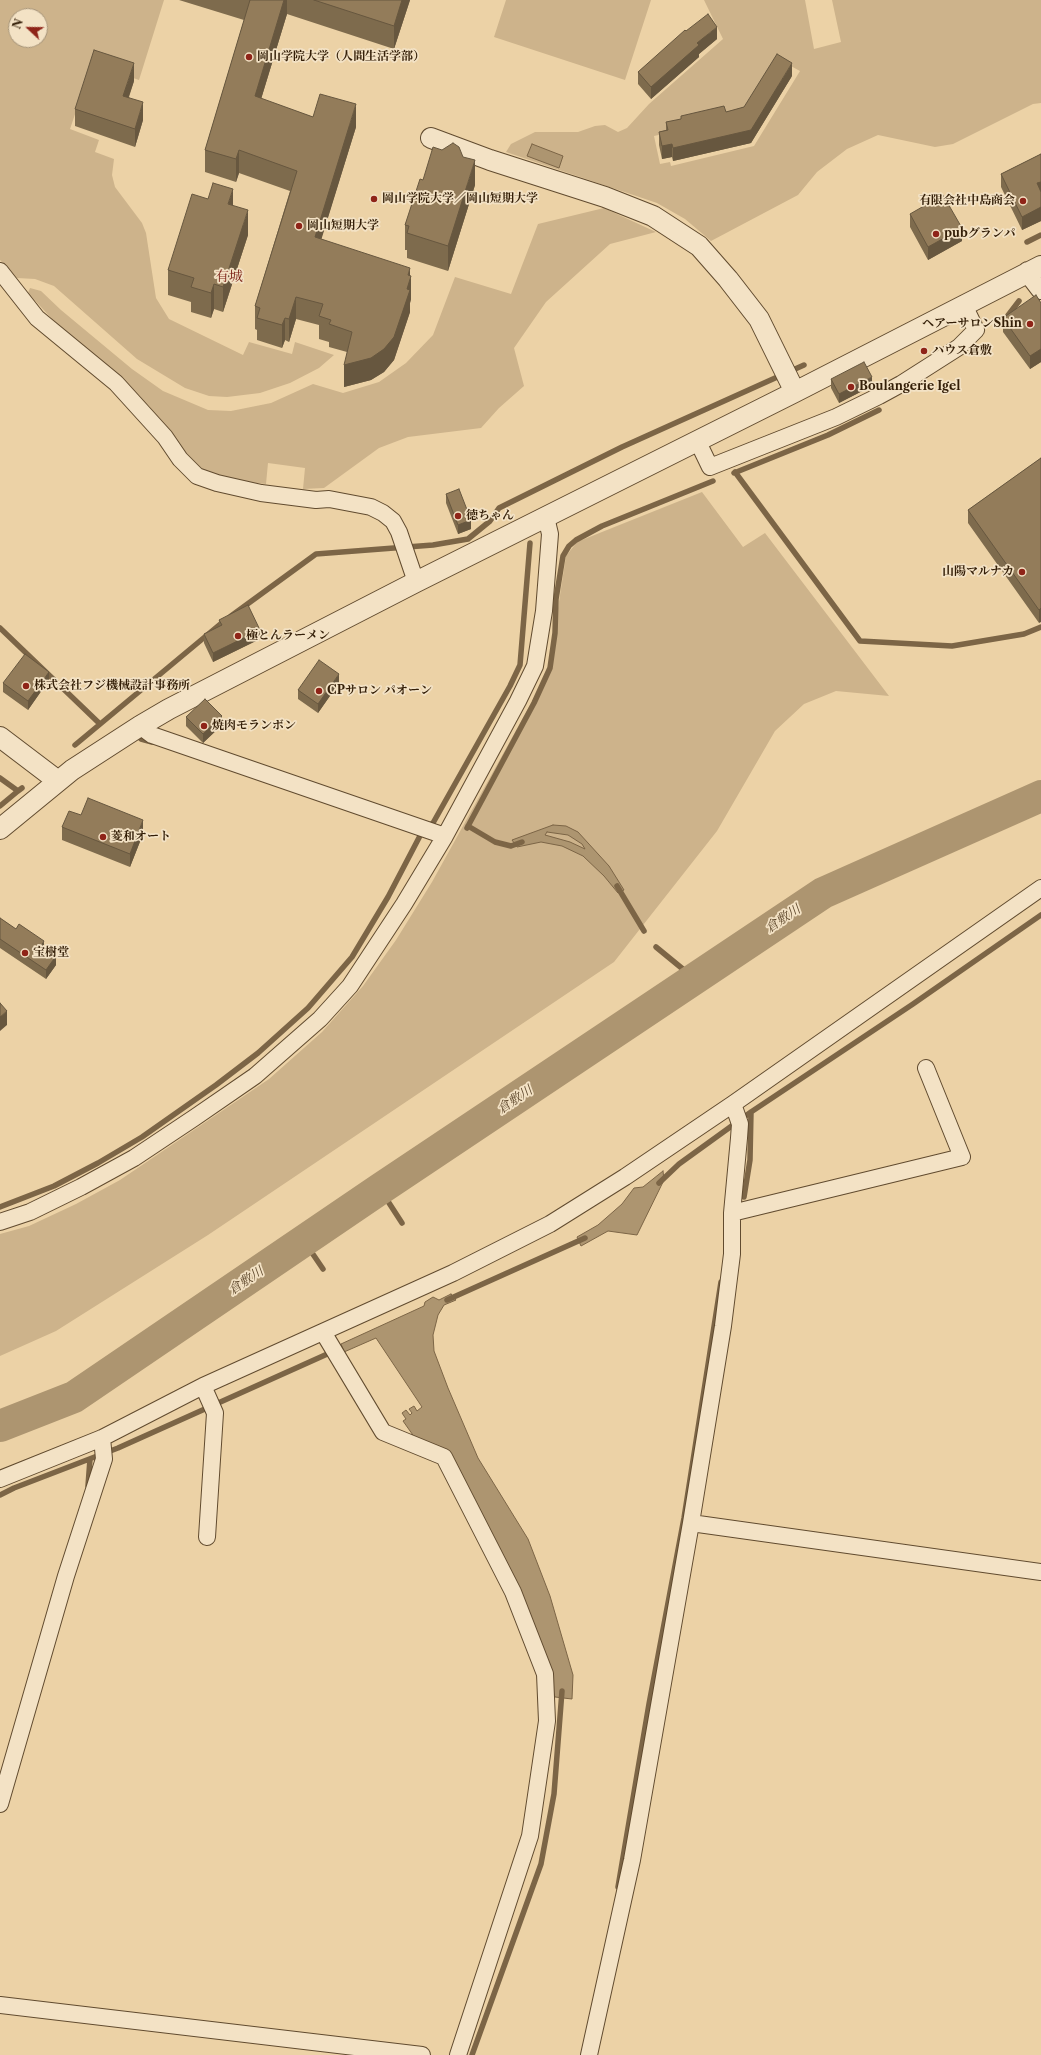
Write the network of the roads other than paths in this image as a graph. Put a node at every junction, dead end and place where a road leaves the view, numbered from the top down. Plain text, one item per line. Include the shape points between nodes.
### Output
1 (431, 138) dead end
2 (1034, 269) edge
3 (0, 272) edge
4 (1041, 289) edge
5 (964, 305) junction
6 (788, 379) junction
7 (697, 440) junction
8 (546, 517) junction
9 (416, 582) junction
10 (140, 726) junction
11 (0, 737) edge
12 (58, 781) junction
13 (0, 829) edge
14 (441, 834) junction
15 (1041, 888) edge
16 (926, 1068) dead end
17 (736, 1114) junction
18 (732, 1213) junction
19 (0, 1222) edge
20 (324, 1332) junction
21 (203, 1386) junction
22 (103, 1449) junction
23 (0, 1479) edge
24 (691, 1523) junction
25 (207, 1537) dead end
26 (1041, 1572) edge
27 (0, 1804) edge
28 (0, 2005) edge
29 (422, 2055) edge
30 (458, 2055) edge
31 (589, 2055) edge

1 - 6 street via 653,216 693,241 728,278 759,319
2 - 4 street
2 - 5 street
3 - 9 street via 37,318 116,383 197,476 217,484 261,493 316,500 329,499 371,507 393,521
5 - 6 street
5 - 7 street via 976,330 960,347 879,396 836,417 710,467
6 - 7 street
7 - 8 street
8 - 9 street
8 - 14 street via 550,534 544,611 535,666
9 - 10 street
10 - 12 street
10 - 14 street via 152,734
11 - 12 street
12 - 13 street
14 - 19 street via 368,962 350,986 311,1027 255,1076 134,1158 30,1212
15 - 17 street
16 - 18 street via 962,1157
17 - 18 street
17 - 20 street via 625,1177 550,1224 454,1273
18 - 24 street via 732,1254
20 - 21 street
20 - 30 street via 383,1432 444,1457 513,1592 545,1674 547,1722 530,1836
21 - 22 street
21 - 25 street via 212,1407
22 - 23 street
22 - 27 street
24 - 26 street
24 - 31 street via 632,1860
28 - 29 street

